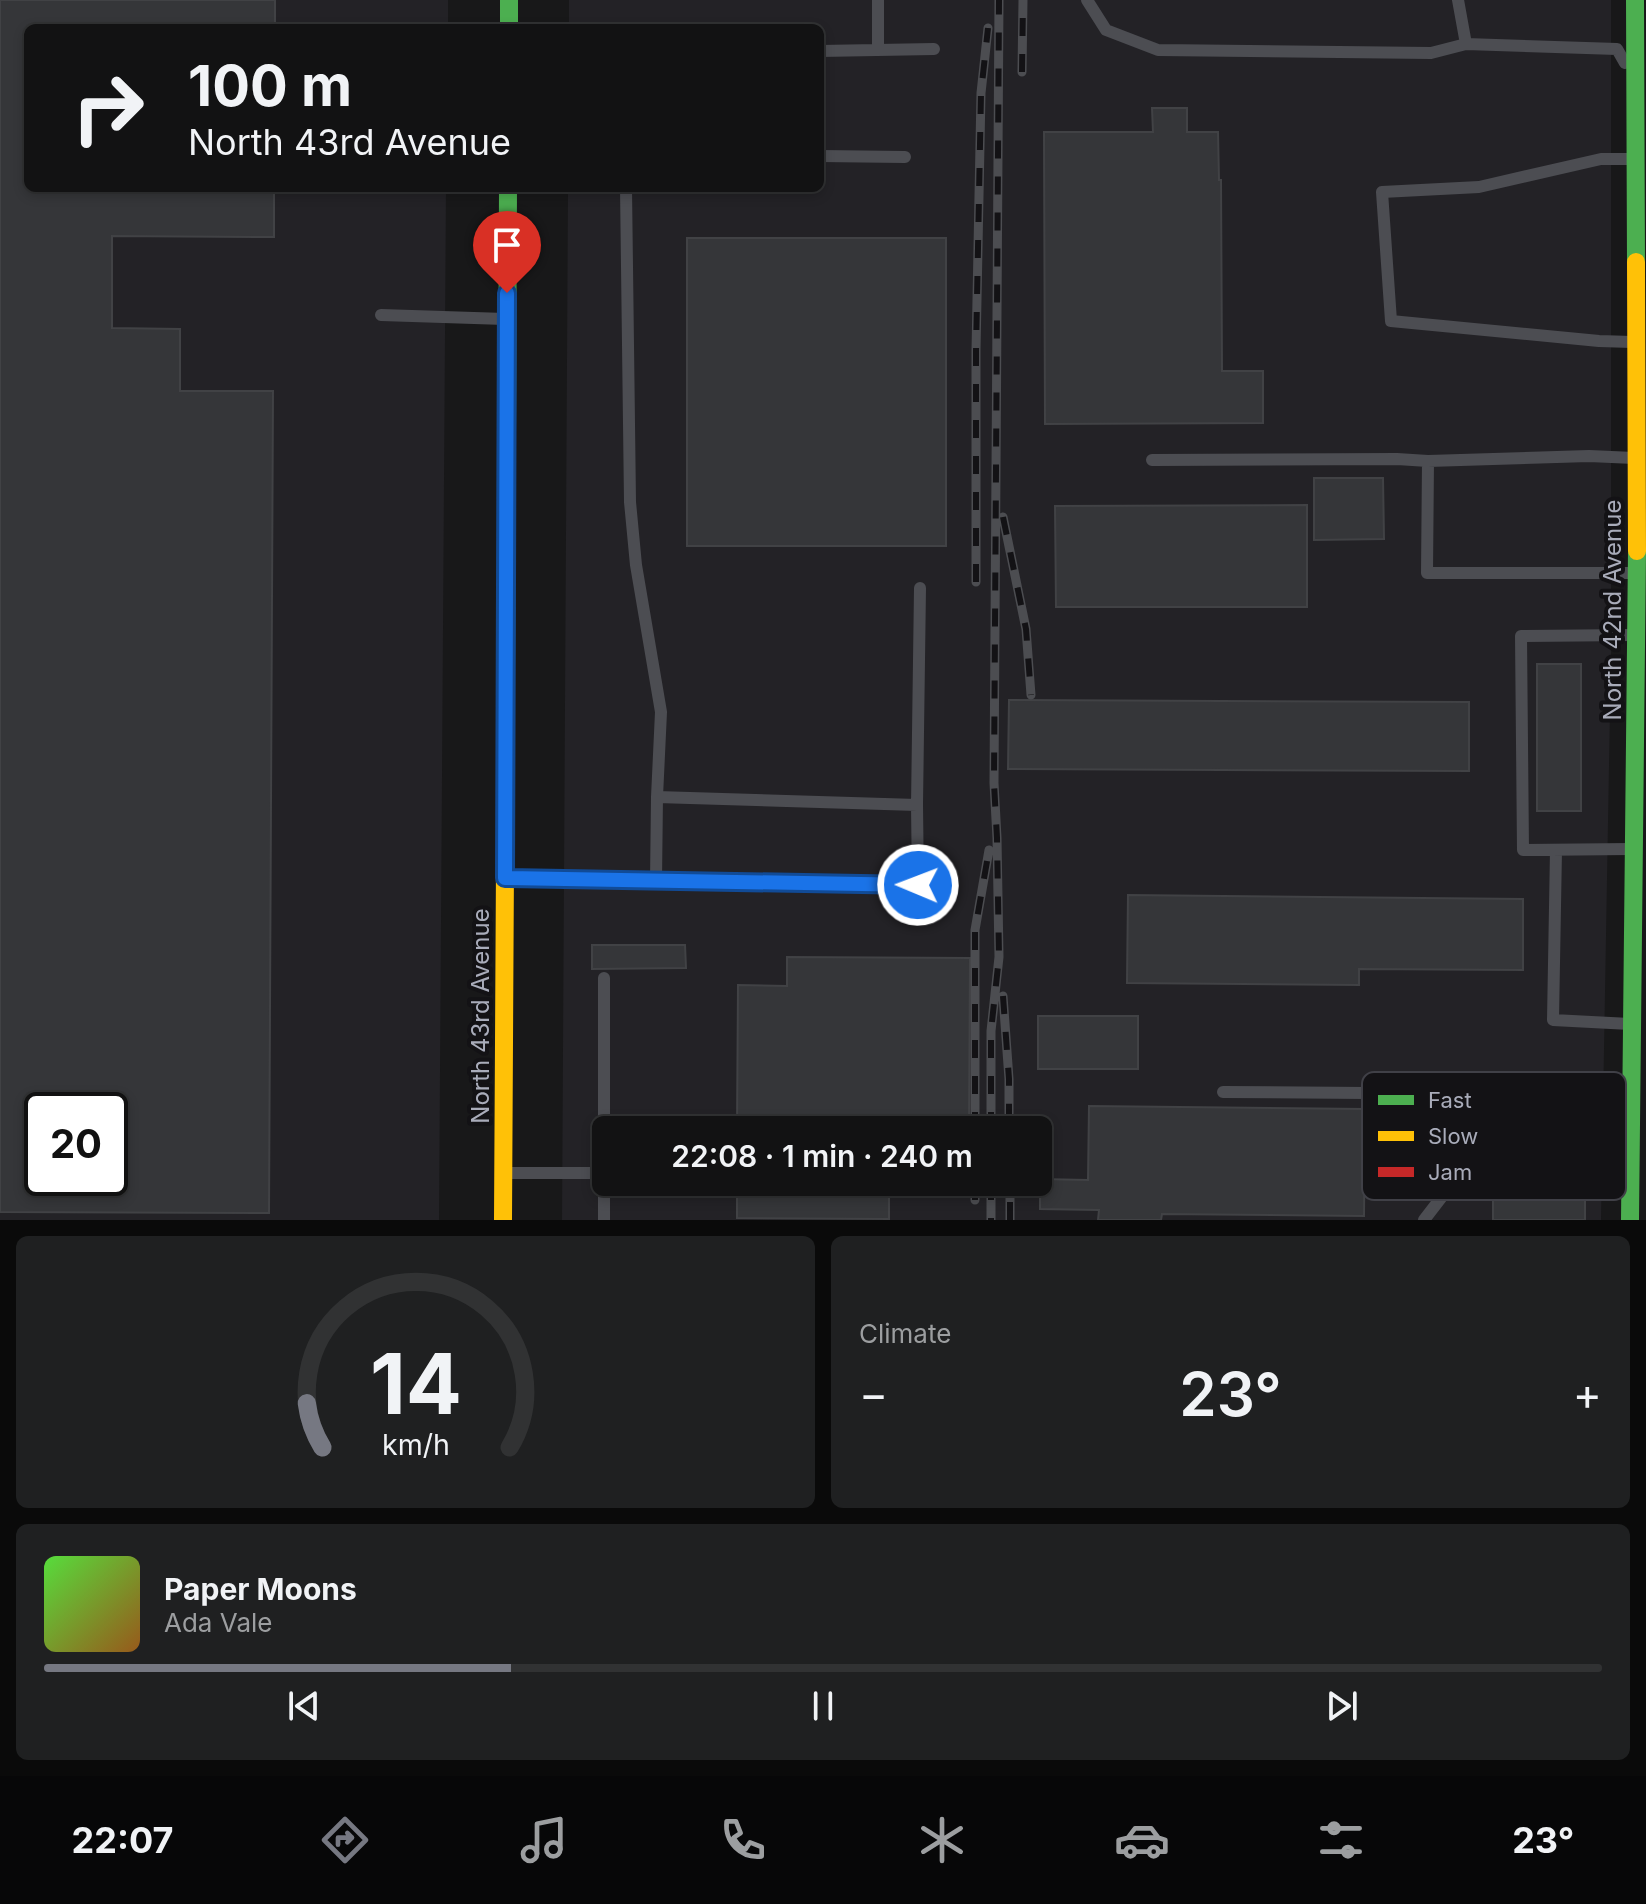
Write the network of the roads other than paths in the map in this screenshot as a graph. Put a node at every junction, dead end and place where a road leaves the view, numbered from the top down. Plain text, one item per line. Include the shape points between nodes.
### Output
1 (509, 0) edge
2 (878, 0) edge
3 (1087, 0) edge
4 (1458, 0) edge
5 (1635, 0) edge
6 (509, 24) edge
7 (1466, 44) junction
8 (934, 49) dead end
9 (878, 50) junction
10 (824, 51) edge
11 (1641, 82) edge
12 (824, 156) edge
13 (905, 157) dead end
14 (1636, 158) junction
15 (508, 192) edge
16 (626, 192) edge
17 (381, 315) dead end
18 (507, 319) junction
19 (1636, 342) junction
20 (1637, 458) junction
21 (1152, 460) dead end
22 (1428, 461) junction
23 (1637, 573) junction
24 (920, 588) dead end
25 (1636, 635) junction
26 (657, 797) junction
27 (917, 805) junction
28 (1634, 849) junction
29 (1556, 850) junction
30 (505, 878) junction
31 (656, 881) junction
32 (604, 978) dead end
33 (1633, 1024) junction
34 (1223, 1092) dead end
35 (1362, 1093) edge
36 (1626, 1108) edge
37 (1631, 1109) junction
38 (604, 1116) edge
39 (504, 1173) junction
40 (592, 1173) edge
41 (604, 1196) edge
42 (1439, 1200) edge
43 (503, 1220) edge
44 (604, 1220) edge
45 (1424, 1220) edge
46 (1630, 1220) edge

1 - 6 street
2 - 9 lane
3 - 7 lane via 1106,30 1158,50 1431,53
4 - 7 lane
5 - 11 street, North 42nd Avenue
7 - 11 lane via 1617,49
8 - 9 lane
9 - 10 lane
11 - 14 street, North 42nd Avenue
12 - 13 lane
14 - 19 street, North 42nd Avenue
14 - 19 lane via 1601,159 1479,187 1382,192 1391,321
15 - 18 street, North 43rd Avenue
16 - 26 lane via 630,502 661,712
17 - 18 lane
18 - 30 street, North 43rd Avenue
19 - 20 street, North 42nd Avenue
20 - 22 lane
20 - 23 street, North 42nd Avenue
21 - 22 lane
22 - 23 lane via 1427,573
23 - 25 street, North 42nd Avenue
24 - 27 lane
25 - 28 street, North 42nd Avenue
25 - 29 lane via 1521,636 1523,850
26 - 27 lane
26 - 31 lane
27 - 31 lane via 918,885
28 - 29 lane
28 - 33 street, North 42nd Avenue
29 - 33 lane via 1553,1020
30 - 31 lane
30 - 39 street, North 43rd Avenue
32 - 38 lane
33 - 37 street, North 42nd Avenue
34 - 35 lane
36 - 37 lane
37 - 46 street, North 42nd Avenue
39 - 40 lane
39 - 43 street, North 43rd Avenue
41 - 44 lane
42 - 45 lane

